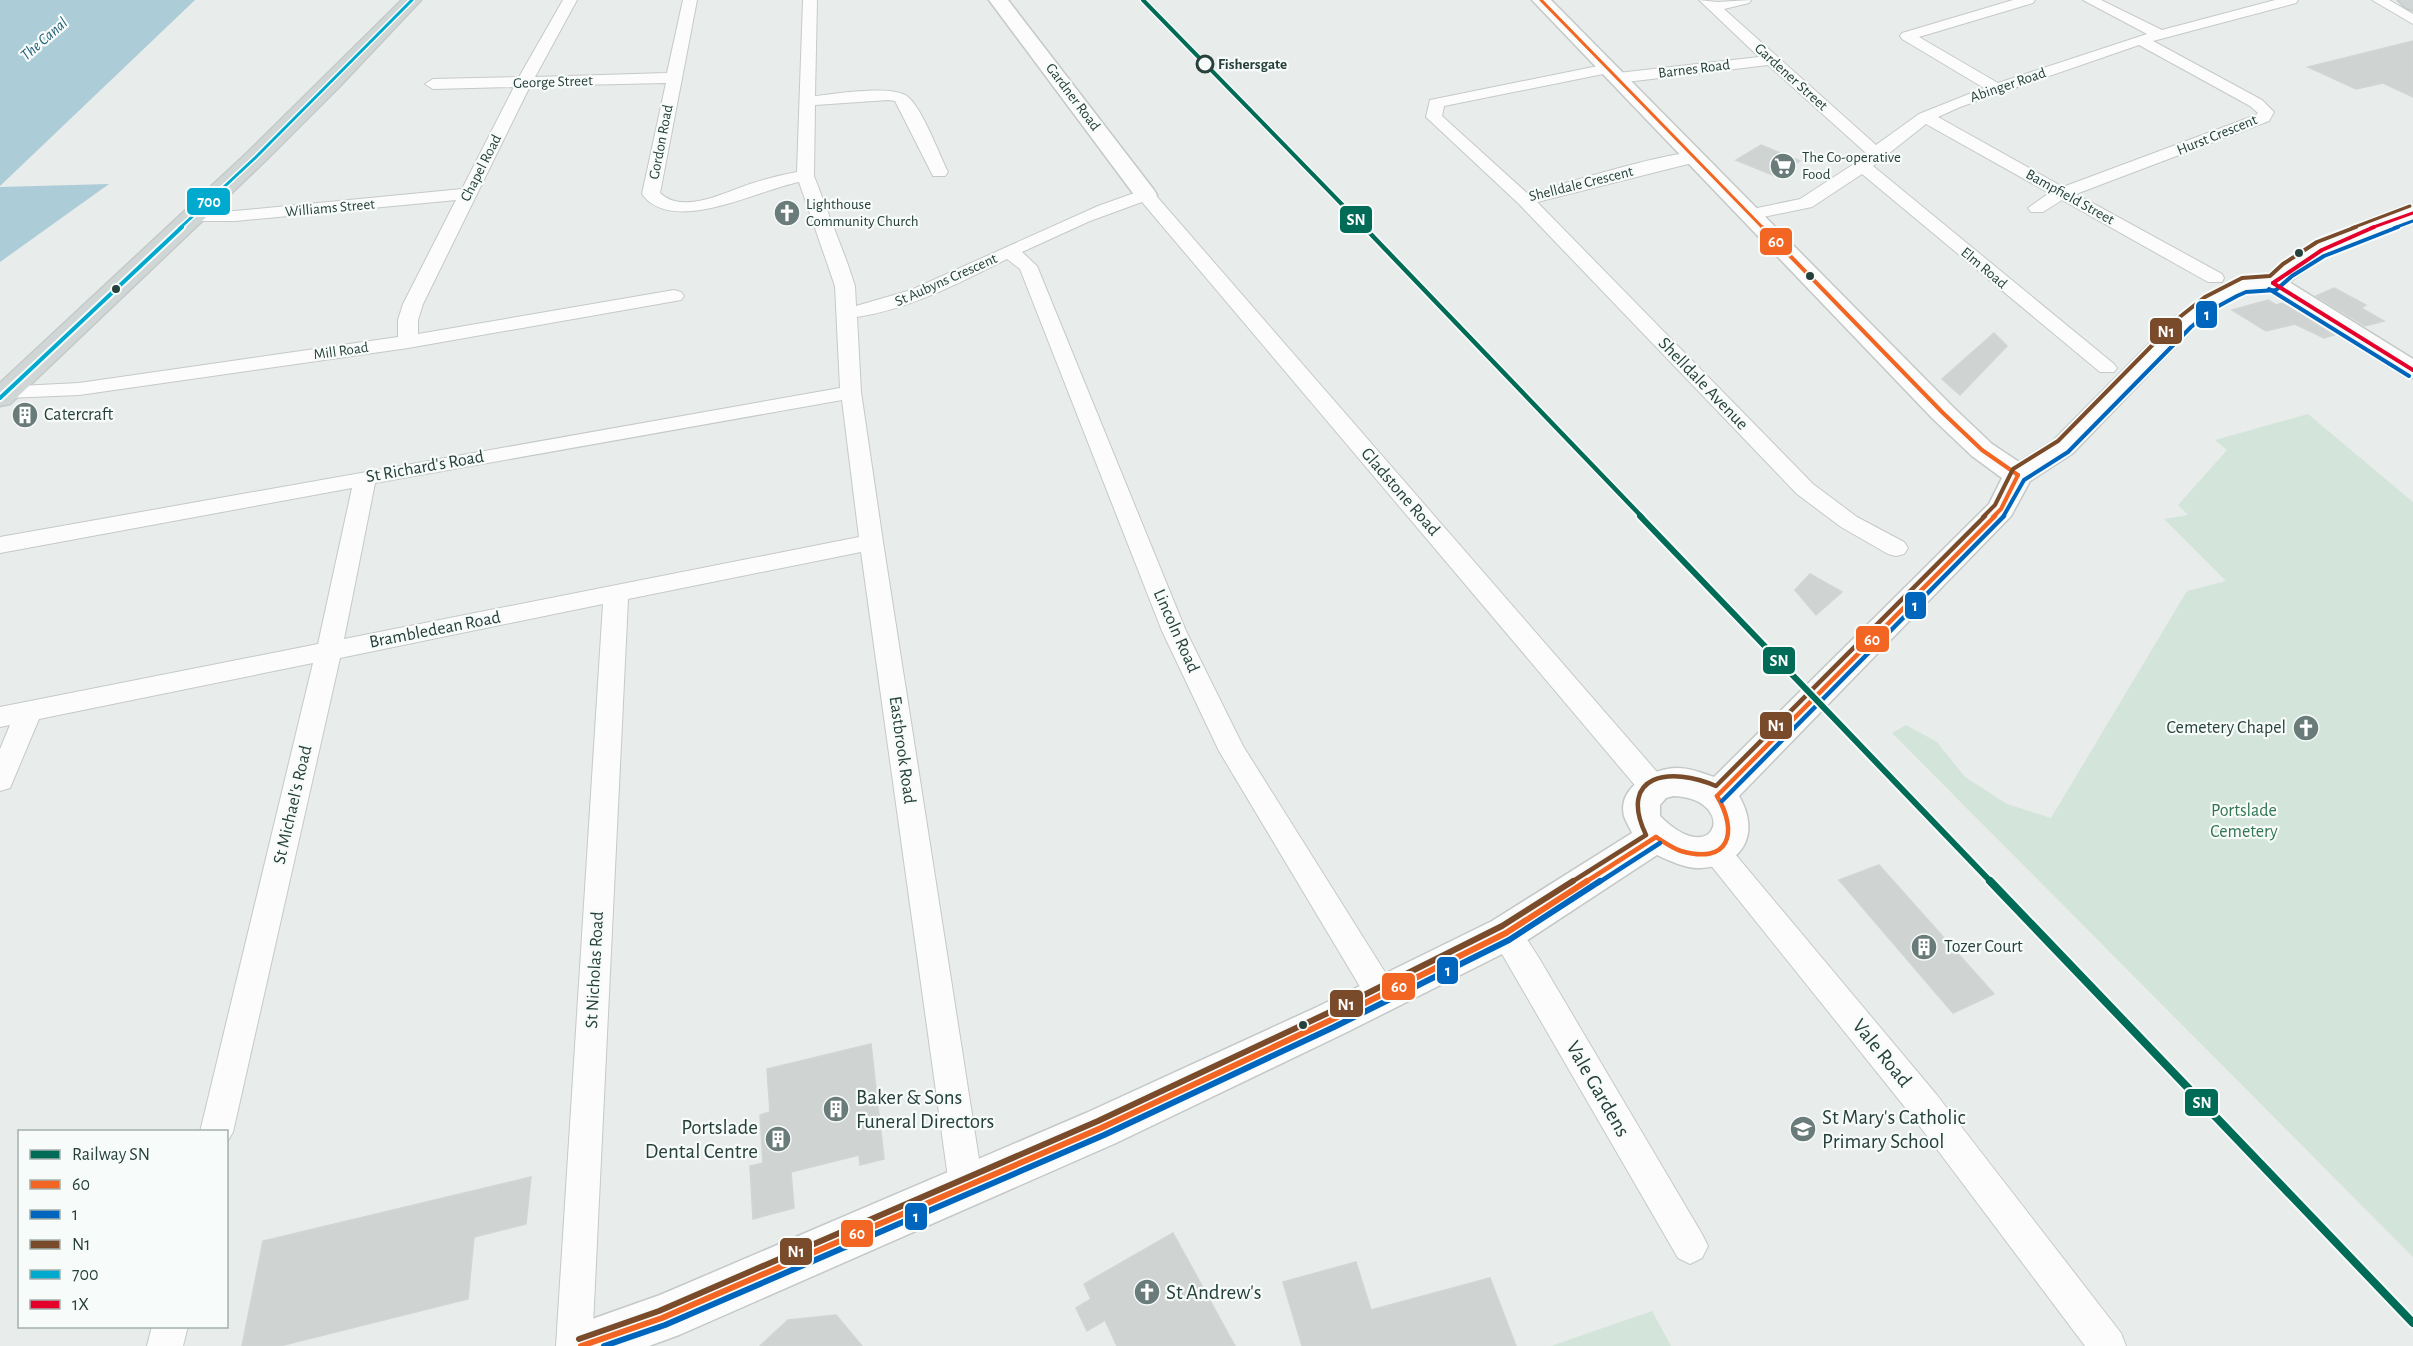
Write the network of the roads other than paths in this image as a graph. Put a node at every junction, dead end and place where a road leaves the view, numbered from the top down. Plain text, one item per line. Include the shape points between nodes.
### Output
1 (412, 0) edge
2 (570, 0) edge
3 (690, 0) edge
4 (810, 0) edge
5 (998, 0) edge
6 (1744, 0) edge
7 (2028, 0) edge
8 (2090, 0) edge
9 (2291, 0) edge
10 (2379, 0) edge
11 (2407, 0) edge
12 (1543, 2) edge
13 (1710, 4) edge
14 (2413, 4) edge
15 (2413, 20) edge
16 (2159, 34) junction
17 (2140, 40) junction
18 (1771, 60) junction
19 (1613, 73) junction
20 (673, 78) junction
21 (524, 83) junction
22 (434, 84) dead end
23 (1995, 88) junction
24 (808, 101) junction
25 (1925, 117) junction
26 (1877, 152) junction
27 (1694, 157) junction
28 (1863, 166) junction
29 (939, 172) dead end
30 (805, 176) junction
31 (2062, 193) junction
32 (469, 194) junction
33 (1146, 195) junction
34 (1525, 200) junction
35 (2037, 208) dead end
36 (2413, 213) edge
37 (1749, 215) junction
38 (190, 216) junction
39 (1981, 239) dead end
40 (1960, 247) junction
41 (1009, 252) junction
42 (2215, 278) dead end
43 (2273, 283) junction
44 (674, 297) dead end
45 (846, 313) junction
46 (408, 342) junction
47 (2107, 368) dead end
48 (2413, 370) edge
49 (851, 393) junction
50 (3, 394) edge
51 (2018, 475) junction
52 (365, 478) junction
53 (871, 542) junction
54 (0, 545) edge
55 (1896, 548) dead end
56 (616, 594) junction
57 (329, 650) junction
58 (29, 712) junction
59 (0, 717) edge
60 (0, 780) edge
61 (1654, 788) junction
62 (1718, 796) junction
63 (1656, 837) junction
64 (1715, 850) junction
65 (1506, 933) junction
66 (1382, 995) junction
67 (216, 1130) edge
68 (966, 1185) junction
69 (1690, 1246) dead end
70 (170, 1328) edge
71 (660, 1332) edge
72 (165, 1346) edge
73 (574, 1346) edge
74 (581, 1346) edge
75 (2108, 1346) edge

1 - 38 main road via 333,82
2 - 21 street, Chapel Road
3 - 20 street, Gordon Road
4 - 24 street
5 - 33 main road, Gardner Road
6 - 13 street
7 - 23 street via 1907,36
8 - 16 street
9 - 16 street, Abinger Road
10 - 15 street
11 - 14 main road
12 - 19 main road
13 - 18 street, Gardener Street
16 - 17 street, Abinger Road
17 - 23 street, Abinger Road
17 - 31 street, Hurst Crescent via 2266,112 2263,117
18 - 19 street, Barnes Road
18 - 26 street, Gardener Street
19 - 27 main road
19 - 34 street, Shelldale Crescent via 1577,73 1436,103 1434,117
20 - 21 street, George Street
20 - 30 street, Gordon Road via 651,194 654,199 674,207 694,206
21 - 22 street, George Street
21 - 32 street, Chapel Road
23 - 25 street, Abinger Road
24 - 29 street via 888,95 902,98
24 - 30 street
25 - 26 street, Abinger Road
25 - 31 street, Bampfield Street
26 - 28 street, Abinger Road
27 - 34 street, Shelldale Crescent
27 - 37 main road
28 - 37 street, Abinger Road via 1806,203
28 - 40 street, Elm Road
30 - 45 street via 838,262 845,286
31 - 35 street
31 - 42 street, Bampfield Street
32 - 38 street, Williams Street via 235,216
32 - 46 street, Chapel Road via 413,304
33 - 41 street, St Aubyns Crescent via 1073,222
33 - 61 street, Gladstone Road
34 - 55 street, Shelldale Avenue via 1805,489 1849,522
36 - 43 main road via 2322,247
37 - 51 main road via 1950,421
38 - 50 main road
39 - 40 street
40 - 47 street, Elm Road
41 - 45 street, St Aubyns Crescent via 920,295
41 - 66 street, Lincoln Road via 1028,266 1174,631 1232,751
43 - 48 main road
43 - 51 main road via 2244,285 2209,303 2178,329 2063,447
44 - 46 street, Mill Road
45 - 49 street, Eastbrook Road
46 - 50 street, Mill Road via 79,388
49 - 52 street, St Richard's Road
49 - 53 street, Eastbrook Road
51 - 62 main road via 2001,509
52 - 54 street, St Richard's Road
52 - 57 street, St Michael's Road
53 - 56 street, Brambledean Road
53 - 68 street, Eastbrook Road
56 - 57 street, Brambledean Road
56 - 73 street, St Nicholas Road
57 - 58 street, Brambledean Road
57 - 67 street, St Michael's Road
58 - 59 street, Brambledean Road
58 - 60 street
61 - 62 main road via 1688,782
61 - 63 main road via 1644,801 1642,813
62 - 64 main road via 1732,818 1733,830 1726,843
63 - 64 main road via 1684,852
63 - 65 main road
64 - 75 street, Vale Road via 1924,1105
65 - 66 main road
65 - 69 street, Vale Gardens
66 - 68 main road via 1101,1128
68 - 71 main road
70 - 72 street
71 - 74 main road

